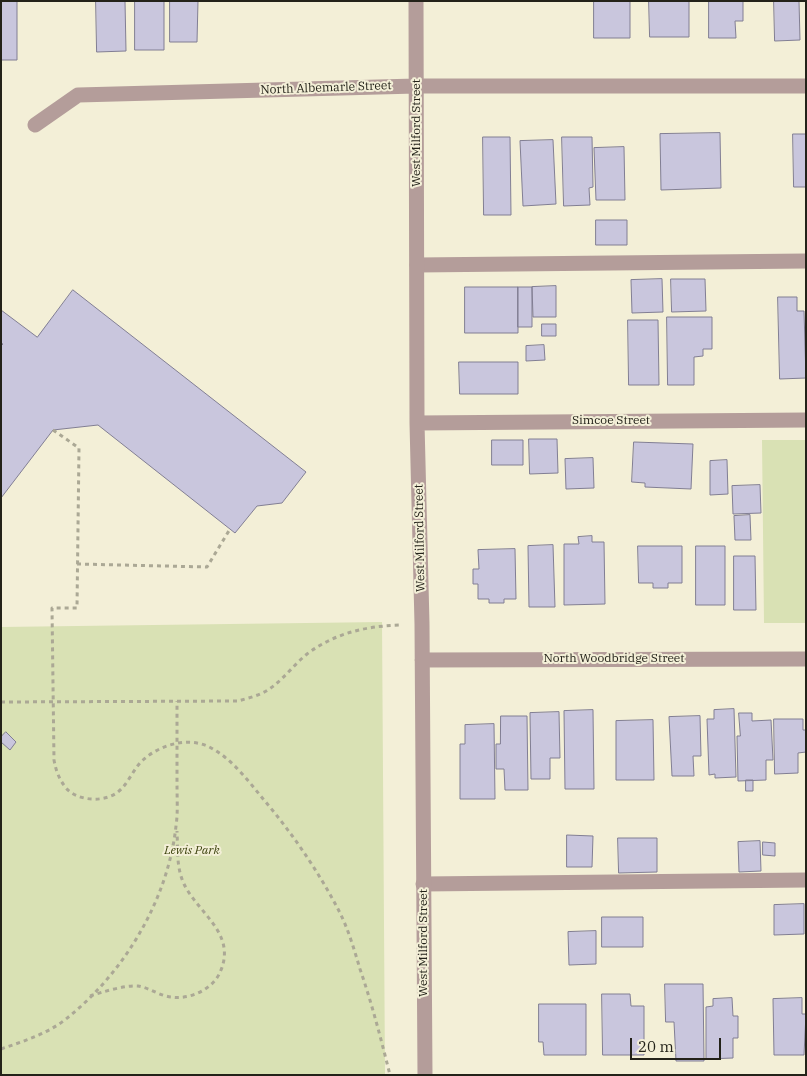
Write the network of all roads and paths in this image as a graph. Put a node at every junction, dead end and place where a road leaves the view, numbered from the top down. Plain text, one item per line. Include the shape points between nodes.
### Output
1 (416, 1) edge
2 (416, 86) junction
3 (806, 86) edge
4 (35, 125) dead end
5 (806, 261) edge
6 (417, 265) junction
7 (806, 420) edge
8 (417, 422) junction
9 (53, 430) dead end
10 (230, 529) dead end
11 (78, 564) junction
12 (422, 624) junction
13 (806, 659) edge
14 (422, 660) junction
15 (177, 701) junction
16 (1, 702) edge
17 (52, 702) junction
18 (177, 743) junction
19 (177, 825) junction
20 (806, 880) edge
21 (423, 884) junction
22 (89, 997) junction
23 (1, 1049) edge
24 (390, 1075) edge
25 (425, 1075) edge

1 - 2 street, West Milford Street
2 - 3 street, North Albemarle Street
2 - 4 street, North Albemarle Street via 78,95
2 - 6 street, West Milford Street
5 - 6 street
6 - 8 street, West Milford Street
7 - 8 street, Simcoe Street
8 - 12 street, West Milford Street
9 - 11 path via 78,448
10 - 11 path via 207,567
11 - 17 path via 78,608 52,608
12 - 14 street, West Milford Street
12 - 15 path via 370,627 344,633 306,655 261,694 238,701
13 - 14 street, North Woodbridge Street
14 - 21 street, West Milford Street
15 - 17 path
15 - 18 path
16 - 17 path
17 - 18 path via 57,775 67,790 82,797 104,799 116,793 144,759
18 - 19 path
18 - 24 path via 198,743 212,748 228,760 298,844 338,910 353,946
19 - 22 path via 165,879 150,912 129,949
19 - 22 path via 178,867 193,900 220,932 224,945 221,971 198,994 185,997 170,997 137,986 108,990
20 - 21 street
21 - 25 street, West Milford Street
22 - 23 path via 65,1019 35,1038

